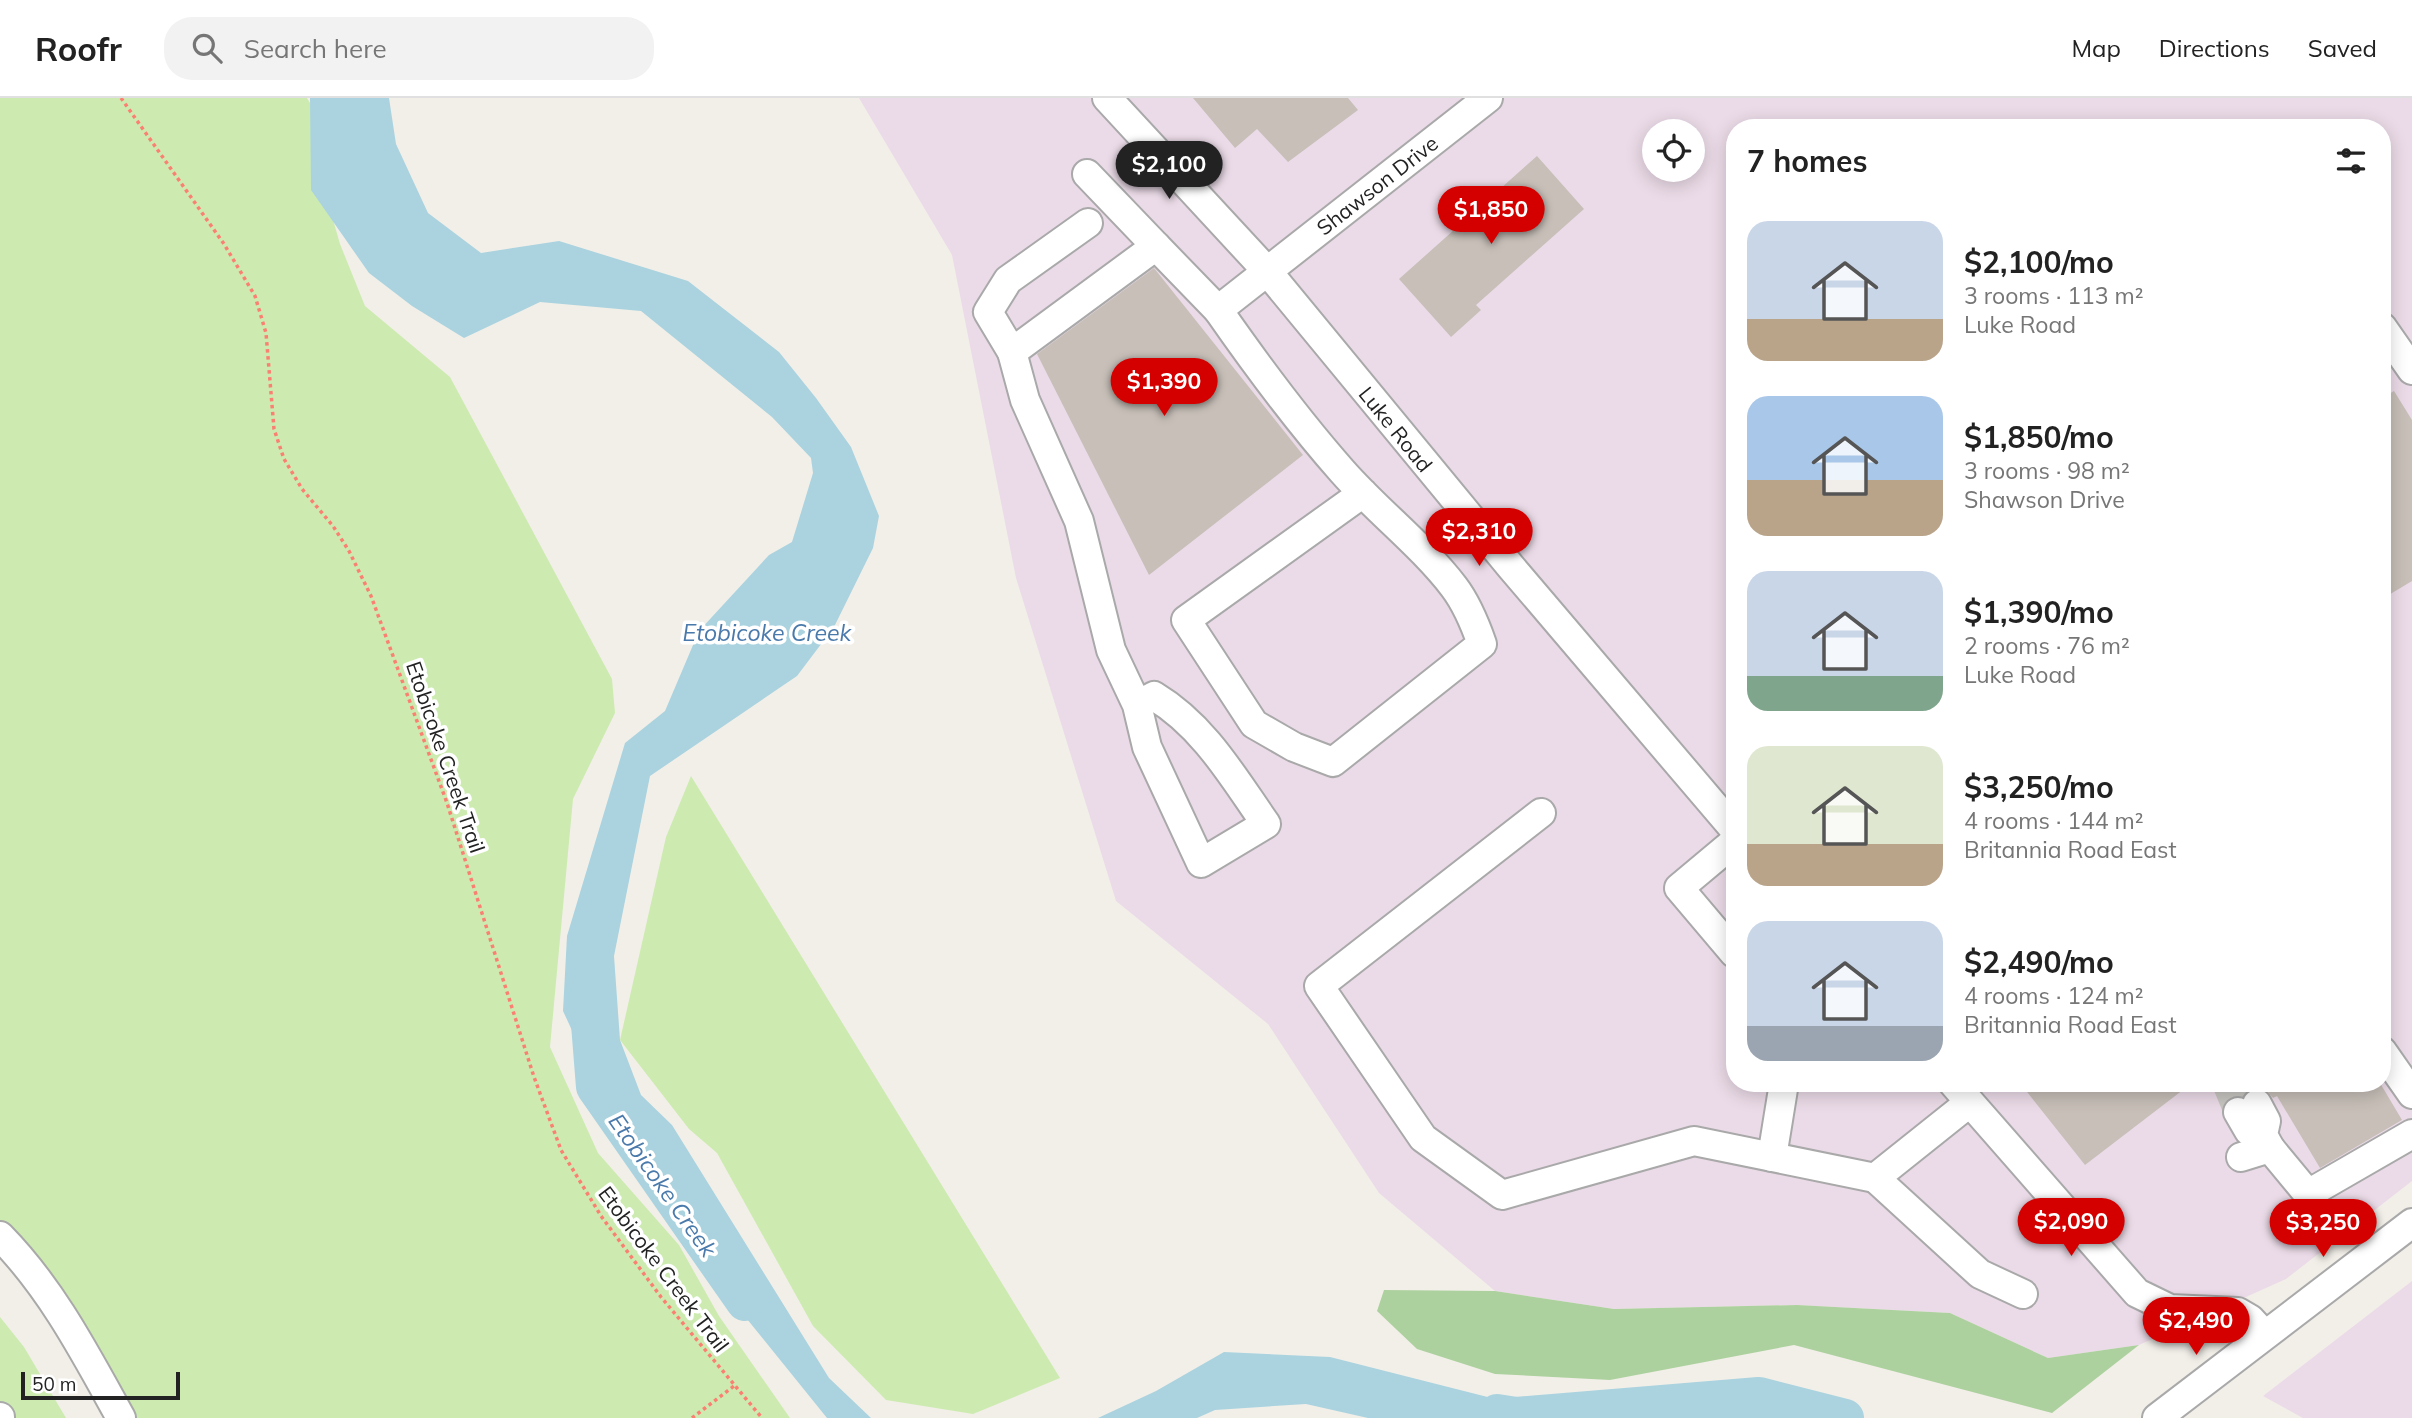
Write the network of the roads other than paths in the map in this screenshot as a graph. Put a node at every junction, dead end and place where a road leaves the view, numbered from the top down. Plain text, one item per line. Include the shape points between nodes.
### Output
1 (1107, 98) edge
2 (1488, 98) edge
3 (1087, 174) dead end
4 (1088, 223) dead end
5 (1156, 246) junction
6 (1267, 271) junction
7 (1218, 310) junction
8 (2391, 340) edge
9 (1013, 352) junction
10 (2412, 370) edge
11 (1363, 493) junction
12 (1136, 705) junction
13 (1541, 813) dead end
14 (1726, 820) edge
15 (1726, 849) edge
16 (1726, 944) edge
17 (2391, 1064) edge
18 (1783, 1092) edge
19 (1961, 1093) edge
20 (2412, 1094) edge
21 (2247, 1108) tunnel mouth
22 (2412, 1134) edge
23 (2267, 1141) junction
24 (1772, 1157) junction
25 (2241, 1157) dead end
26 (1875, 1178) junction
27 (2412, 1223) edge
28 (0, 1236) edge
29 (2023, 1294) dead end
30 (2264, 1334) junction
31 (121, 1418) edge
32 (2157, 1418) edge

1 - 6 street, Luke Road
2 - 6 street, Shawson Drive
3 - 5 street
4 - 9 street via 1008,280 988,312
5 - 7 street
5 - 9 street
6 - 7 street, Shawson Drive
6 - 14 street, Luke Road
7 - 11 street via 1262,373
8 - 10 street
9 - 12 street via 1025,400 1079,521 1111,650
11 - 11 street via 1454,586 1470,611 1482,644 1333,762 1254,724 1186,620
12 - 12 street via 1147,747 1201,863 1266,824 1181,712 1154,696
13 - 24 street via 1319,986 1423,1138 1502,1195 1694,1141
15 - 16 street via 1679,888
17 - 20 street
18 - 24 street
19 - 26 street
19 - 30 street via 2137,1293 2170,1310 2238,1312
21 - 23 street via 2249,1131
22 - 23 street via 2308,1194
23 - 25 street
24 - 26 street
26 - 29 street via 1980,1274
27 - 30 street
28 - 31 street via 32,1269
30 - 32 street

